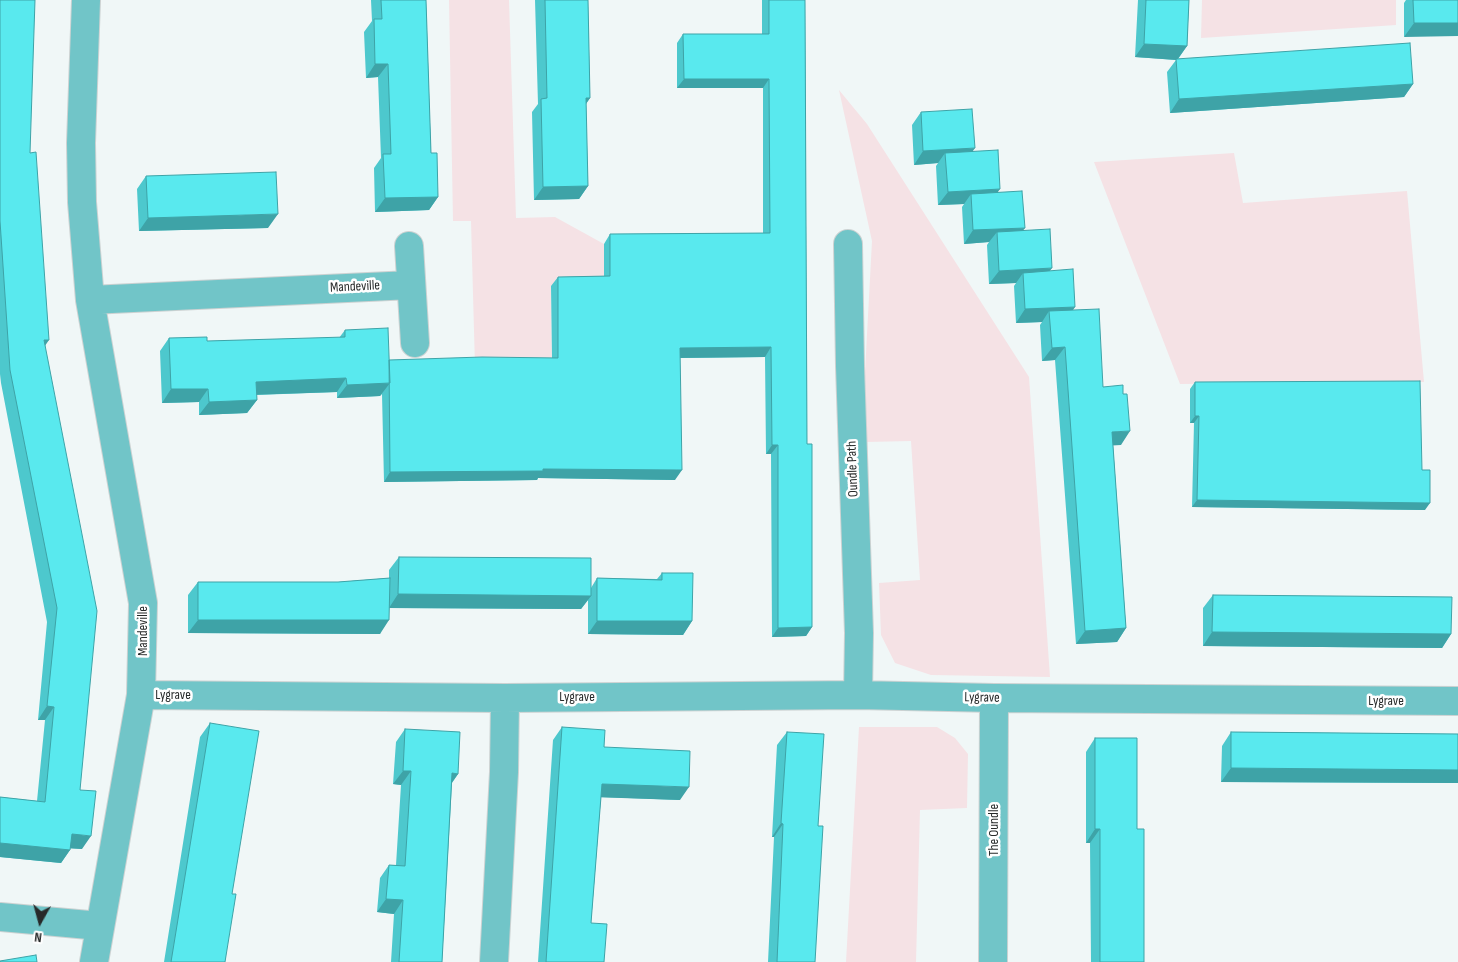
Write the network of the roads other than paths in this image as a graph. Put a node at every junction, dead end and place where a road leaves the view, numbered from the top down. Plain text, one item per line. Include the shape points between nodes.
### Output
1 (86, 0) edge
2 (848, 244) dead end
3 (409, 246) dead end
4 (411, 285) junction
5 (90, 300) junction
6 (415, 343) dead end
7 (142, 695) junction
8 (858, 695) junction
9 (505, 698) junction
10 (994, 698) junction
11 (1458, 701) edge
12 (0, 917) edge
13 (100, 926) junction
14 (94, 962) edge
15 (494, 962) edge
16 (993, 962) edge

1 - 5 street, Mandeville via 81,143
2 - 8 street, Oundle Path
3 - 4 street
4 - 5 street, Mandeville
4 - 6 street
5 - 7 street, Mandeville via 143,603
7 - 9 street, Lygrave
7 - 13 street, Mandeville
8 - 9 street, Lygrave
8 - 10 street, Lygrave
9 - 15 street
10 - 11 street, Lygrave
10 - 16 street, The Oundle
12 - 13 street
13 - 14 street, Mandeville

